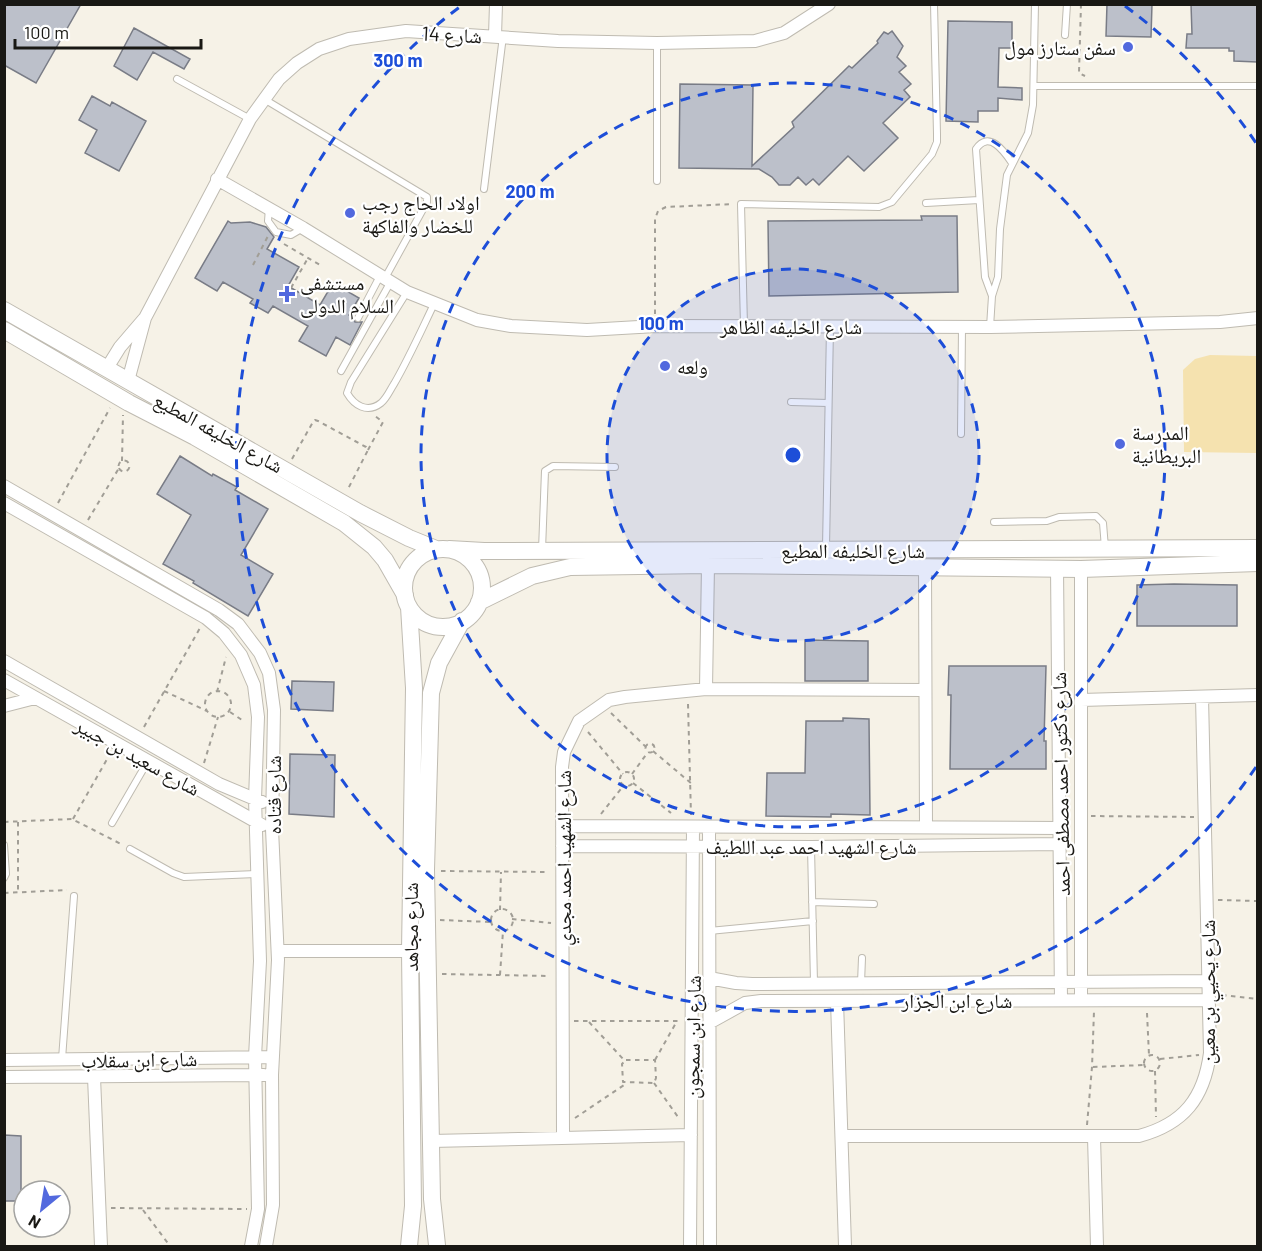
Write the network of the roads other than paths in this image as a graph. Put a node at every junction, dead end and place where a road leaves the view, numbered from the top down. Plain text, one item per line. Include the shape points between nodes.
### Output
1 (496, 4) edge
2 (934, 4) edge
3 (1035, 4) edge
4 (1067, 4) edge
5 (828, 5) edge
6 (1065, 35) dead end
7 (499, 36) junction
8 (657, 43) junction
9 (177, 79) dead end
10 (1034, 86) junction
11 (1257, 86) edge
12 (264, 99) junction
13 (250, 119) junction
14 (1012, 163) junction
15 (218, 178) junction
16 (657, 181) dead end
17 (484, 189) dead end
18 (979, 200) junction
19 (926, 203) dead end
20 (270, 208) junction
21 (303, 228) junction
22 (385, 279) junction
23 (407, 292) junction
24 (992, 296) junction
25 (434, 304) junction
26 (4, 310) edge
27 (145, 318) junction
28 (358, 318) dead end
29 (1257, 318) edge
30 (744, 326) junction
31 (830, 327) junction
32 (962, 327) junction
33 (990, 327) junction
34 (4, 330) edge
35 (107, 368) junction
36 (341, 371) dead end
37 (128, 381) junction
38 (98, 384) junction
39 (120, 398) junction
40 (791, 402) dead end
41 (828, 403) junction
42 (961, 434) dead end
43 (615, 467) dead end
44 (4, 486) edge
45 (4, 503) edge
46 (994, 522) dead end
47 (1257, 548) edge
48 (443, 549) junction
49 (1105, 549) junction
50 (542, 550) junction
51 (826, 550) junction
52 (627, 558) junction
53 (1257, 563) edge
54 (708, 565) junction
55 (925, 566) junction
56 (1057, 567) junction
57 (1081, 569) junction
58 (407, 601) junction
59 (479, 602) junction
60 (462, 621) junction
61 (4, 661) edge
62 (4, 680) edge
63 (706, 689) junction
64 (925, 690) junction
65 (1257, 695) edge
66 (1202, 697) junction
67 (35, 698) junction
68 (1081, 700) junction
69 (4, 706) edge
70 (148, 761) junction
71 (255, 799) junction
72 (272, 805) junction
73 (256, 822) junction
74 (112, 824) dead end
75 (562, 826) junction
76 (690, 827) junction
77 (709, 827) junction
78 (926, 827) junction
79 (1060, 828) junction
80 (272, 829) junction
81 (1061, 844) junction
82 (4, 845) edge
83 (562, 846) junction
84 (693, 847) junction
85 (709, 847) junction
86 (811, 847) junction
87 (130, 849) road end
88 (258, 874) junction
89 (4, 878) edge
90 (74, 896) road end
91 (812, 902) junction
92 (874, 904) dead end
93 (813, 921) junction
94 (709, 931) junction
95 (260, 942) junction
96 (278, 951) junction
97 (410, 951) junction
98 (427, 951) junction
99 (862, 958) dead end
100 (260, 961) junction
101 (709, 978) junction
102 (1061, 982) junction
103 (1081, 982) junction
104 (861, 983) junction
105 (814, 984) junction
106 (1210, 991) junction
107 (837, 1000) junction
108 (1061, 1000) junction
109 (1087, 1000) junction
110 (709, 1023) junction
111 (255, 1057) junction
112 (273, 1057) junction
113 (62, 1059) junction
114 (82, 1059) junction
115 (105, 1059) junction
116 (4, 1060) edge
117 (256, 1076) junction
118 (272, 1076) junction
119 (4, 1077) edge
120 (94, 1077) junction
121 (563, 1132) junction
122 (691, 1135) junction
123 (842, 1136) junction
124 (1090, 1137) junction
125 (431, 1141) junction
126 (101, 1246) edge
127 (251, 1246) edge
128 (266, 1246) edge
129 (409, 1246) edge
130 (437, 1246) edge
131 (690, 1246) edge
132 (710, 1246) edge
133 (845, 1246) edge
134 (1097, 1246) edge

1 - 7 street
2 - 30 lane via 937,142 932,154 892,202 879,207 741,204
3 - 10 lane
4 - 6 lane
5 - 8 street, شارع 14 via 784,33 755,41
7 - 8 street, شارع 14
7 - 12 street, شارع 14 via 406,31 349,39 297,63
7 - 17 lane
8 - 16 lane
9 - 13 lane
10 - 11 lane
10 - 14 lane via 1028,133
12 - 13 street, شارع 14
12 - 22 lane via 427,197
13 - 15 street, شارع 14
14 - 18 lane via 995,143 980,143 976,148
14 - 24 lane via 1007,175 998,277
15 - 20 street, شارع الخليفه الظاهر
15 - 27 street, شارع 14
18 - 19 lane
18 - 24 lane via 985,277
20 - 21 street, شارع الخليفه الظاهر
20 - 21 lane via 268,221 273,229 286,235
21 - 22 street, شارع الخليفه الظاهر
22 - 23 street, شارع الخليفه الظاهر
22 - 28 lane
22 - 36 lane
23 - 25 street, شارع الخليفه الظاهر
23 - 25 lane via 351,382 347,393 361,408 371,408 386,397
24 - 33 lane
25 - 30 street, شارع الخليفه الظاهر via 477,320 511,326 586,330
26 - 35 street, شارع الخليفه المطيع
27 - 35 street, شارع 14
27 - 37 street, شارع 14
29 - 33 street, شارع الخليفه الظاهر
30 - 31 street, شارع الخليفه الظاهر
31 - 32 street, شارع الخليفه الظاهر
31 - 41 lane
32 - 33 street, شارع الخليفه الظاهر
32 - 42 lane
34 - 38 street, شارع الخليفه المطيع
35 - 37 street, شارع الخليفه المطيع
35 - 38 street
37 - 39 street
37 - 48 street, شارع الخليفه المطيع via 400,534
38 - 39 street, شارع الخليفه المطيع
39 - 58 street, شارع الخليفه المطيع via 344,523 385,560
40 - 41 lane
41 - 51 lane
43 - 50 lane via 553,466 545,471
44 - 72 street, شارع قتاده via 238,624 269,673 274,710
45 - 71 street, شارع قتاده via 206,618 231,639 254,685 258,730
46 - 49 lane via 1096,516 1103,523
47 - 49 street, شارع الخليفه المطيع
48 - 50 street, شارع الخليفه المطيع
48 - 58 street via 424,553 411,566 404,583
48 - 59 street via 462,554 472,563 482,588
49 - 51 street, شارع الخليفه المطيع
50 - 52 street, شارع الخليفه المطيع
51 - 52 street, شارع الخليفه المطيع
52 - 54 street, شارع الخليفه المطيع
52 - 59 street, شارع الخليفه المطيع via 532,576
53 - 57 street, شارع الخليفه المطيع
54 - 55 street, شارع الخليفه المطيع
54 - 63 street
55 - 56 street, شارع الخليفه المطيع
55 - 64 street
56 - 57 street, شارع الخليفه المطيع
56 - 79 street, شارع دكتور احمد مصطفى احمد
57 - 68 street, شارع دكتور احمد مصطفى احمد
58 - 60 street via 427,623 451,626
58 - 97 street, شارع مجاهد via 414,688
59 - 60 street
60 - 98 street, شارع مجاهد via 439,663 431,693
61 - 71 street, شارع سعيد بن جبير via 200,774
62 - 67 street, شارع سعيد بن جبير
63 - 64 street, شارع الشهيد احمد مجدي
63 - 75 street, شارع الشهيد احمد مجدي via 625,697 602,704 579,721 564,752
64 - 78 street
65 - 66 street
66 - 68 street
66 - 106 street, شارع يحيي بن معين
67 - 69 street
67 - 70 street, شارع سعيد بن جبير
68 - 103 street, شارع دكتور احمد مصطفى احمد
70 - 73 street, شارع سعيد بن جبير
70 - 74 lane
71 - 72 street, شارع سعيد بن جبير
71 - 73 street, شارع قتاده
72 - 80 street, شارع قتاده
73 - 80 street, شارع سعيد بن جبير
73 - 88 street, شارع قتاده
75 - 76 street, شارع الشهيد احمد عبد اللطيف
75 - 83 street, شارع الشهيد احمد مجدي
76 - 77 street, شارع الشهيد احمد عبد اللطيف
76 - 84 street, شارع ابن سمجون
77 - 78 street, شارع الشهيد احمد عبد اللطيف
77 - 85 street, شارع ابن سمجون
78 - 79 street, شارع الشهيد احمد عبد اللطيف
79 - 81 street, شارع دكتور احمد مصطفى احمد
80 - 96 street, شارع قتاده
81 - 86 street, شارع الشهيد احمد عبد اللطيف
81 - 102 street, شارع دكتور احمد مصطفى احمد
82 - 89 lane
83 - 84 street, شارع الشهيد احمد عبد اللطيف
83 - 121 street, شارع الشهيد احمد مجدي
84 - 85 street, شارع الشهيد احمد عبد اللطيف
84 - 122 street, شارع ابن سمجون
85 - 86 street, شارع الشهيد احمد عبد اللطيف
85 - 94 street, شارع ابن سمجون
86 - 91 lane
87 - 88 lane via 184,877
88 - 95 street, شارع قتاده
90 - 113 lane
91 - 92 lane
91 - 93 lane
93 - 94 lane
93 - 105 lane
94 - 101 street, شارع ابن سمجون
95 - 96 street
95 - 100 street, شارع قتاده
96 - 97 street
96 - 100 street
96 - 112 street, شارع قتاده
97 - 98 street
97 - 129 street, شارع مجاهد via 413,1206
98 - 125 street, شارع مجاهد
99 - 104 lane
100 - 111 street, شارع قتاده
101 - 105 street, شارع ابن الجزار via 736,983
101 - 110 street, شارع ابن سمجون
102 - 103 street, شارع ابن الجزار
102 - 104 street, شارع ابن الجزار
102 - 108 street, شارع دكتور احمد مصطفى احمد
103 - 106 street, شارع ابن الجزار
103 - 109 street, شارع دكتور احمد مصطفى احمد
104 - 105 street, شارع ابن الجزار
106 - 109 street, شارع ابن الجزار via 1147,1000
106 - 124 street, شارع يحيي بن معين via 1208,1073 1189,1108 1174,1122 1140,1136
107 - 108 street, شارع ابن الجزار
107 - 110 street, شارع ابن الجزار via 761,1000 745,1003
107 - 123 street
108 - 109 street, شارع ابن الجزار
110 - 132 street, شارع ابن سمجون
111 - 112 street, شارع ابن سقلاب
111 - 115 street, شارع ابن سقلاب
111 - 117 street, شارع قتاده
112 - 118 street, شارع قتاده
113 - 114 street, شارع ابن سقلاب
113 - 116 street, شارع ابن سقلاب
114 - 115 street, شارع ابن سقلاب
114 - 120 street
115 - 120 street
117 - 118 street, شارع ابن سقلاب
117 - 120 street, شارع ابن سقلاب
117 - 127 street, شارع قتاده via 258,1209
118 - 128 street, شارع قتاده via 273,1205
119 - 120 street, شارع ابن سقلاب
120 - 126 street
121 - 122 street
121 - 125 street
122 - 131 street, شارع ابن سمجون
123 - 124 street, شارع يحيي بن معين
123 - 133 street
124 - 134 street
125 - 130 street, شارع مجاهد

